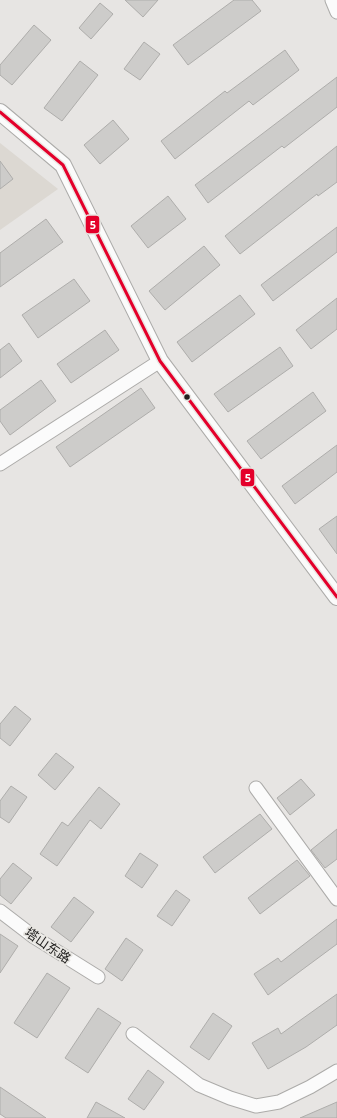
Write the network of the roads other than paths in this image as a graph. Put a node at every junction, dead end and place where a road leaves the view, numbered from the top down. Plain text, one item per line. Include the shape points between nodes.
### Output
1 (332, 0) edge
2 (337, 12) edge
3 (0, 112) edge
4 (160, 361) junction
5 (0, 464) edge
6 (337, 597) edge
7 (256, 788) dead end
8 (337, 899) edge
9 (0, 911) edge
10 (98, 978) dead end
11 (133, 1034) dead end
12 (337, 1071) edge

1 - 2 street
3 - 4 street via 63,165
4 - 5 street
4 - 6 street
7 - 8 street
9 - 10 street, 塔山东路 via 34,937
11 - 12 street via 199,1085 256,1106 279,1102 310,1088

